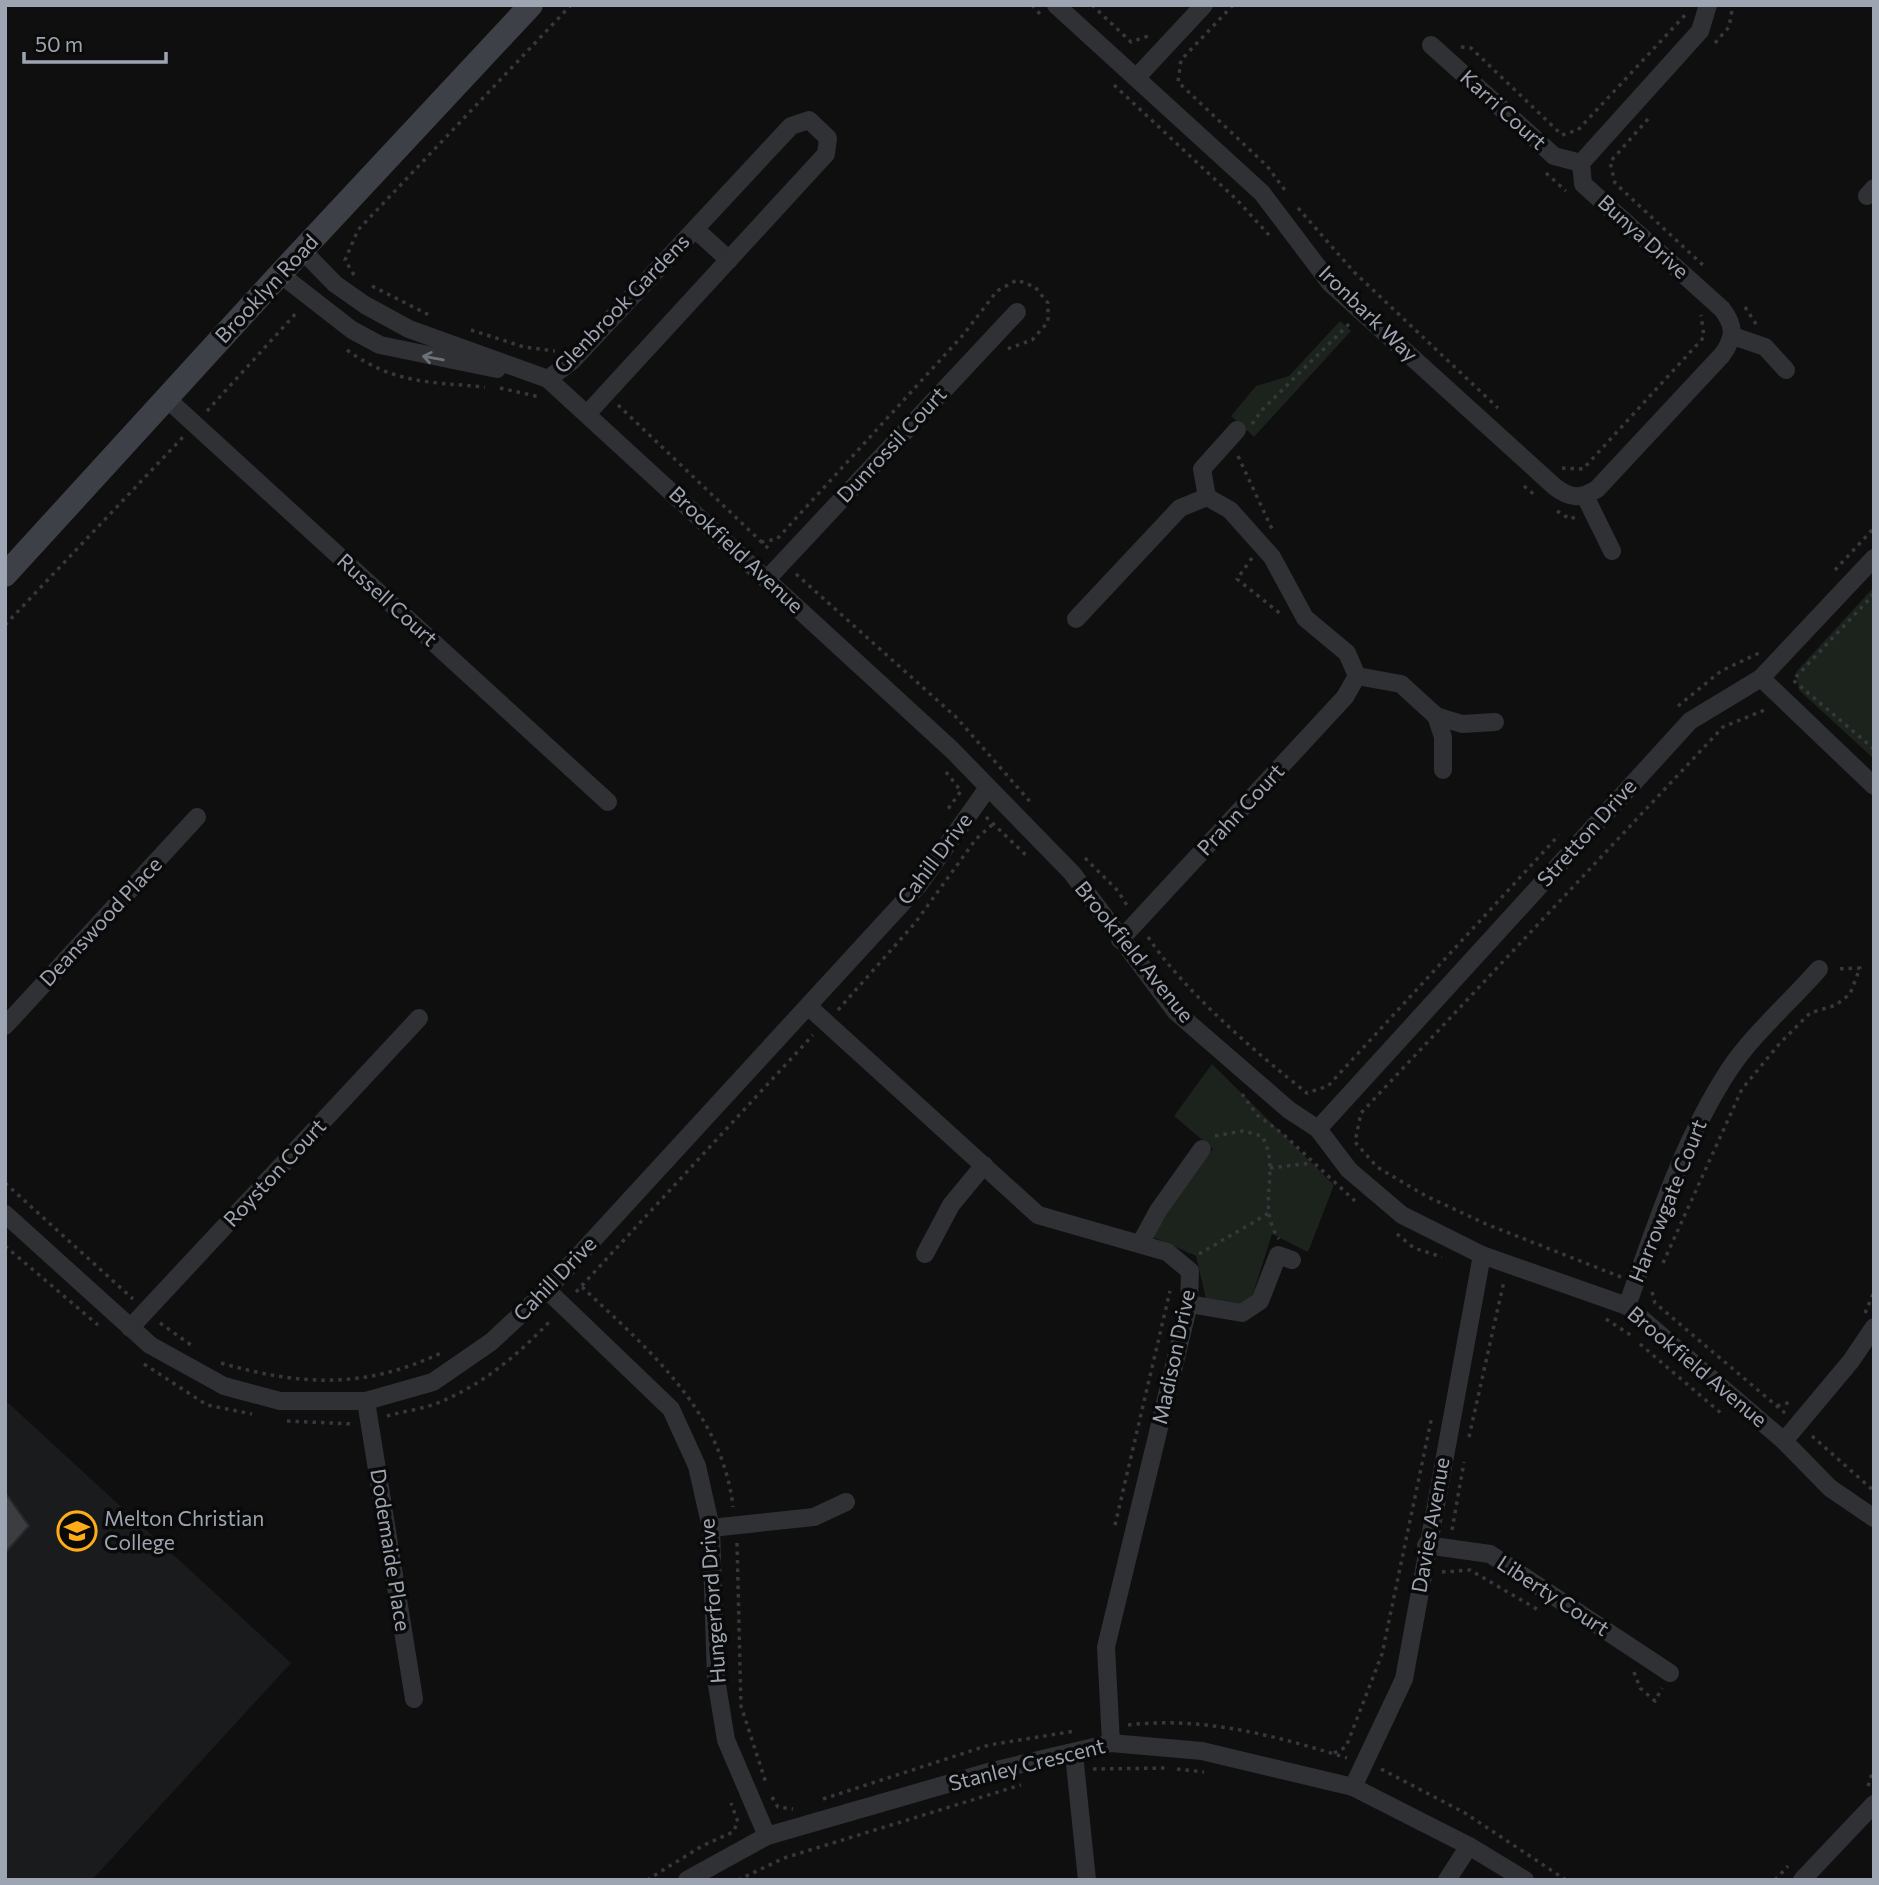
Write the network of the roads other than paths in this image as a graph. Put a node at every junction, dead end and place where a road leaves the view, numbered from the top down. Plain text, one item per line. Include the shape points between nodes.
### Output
1 (1204, 5) edge
2 (1708, 5) edge
3 (523, 8) edge
4 (1048, 10) edge
5 (1431, 45) road end
6 (1136, 78) junction
7 (1581, 163) junction
8 (695, 229) junction
9 (302, 250) junction
10 (729, 260) junction
11 (280, 274) junction
12 (365, 305) junction
13 (1017, 313) dead end
14 (352, 330) junction
15 (1733, 336) junction
16 (1786, 370) dead end
17 (548, 379) junction
18 (166, 398) junction
19 (587, 414) junction
20 (1240, 436) road end
21 (1207, 497) junction
22 (1588, 504) junction
23 (1612, 551) dead end
24 (1874, 558) edge
25 (5, 575) edge
26 (767, 579) junction
27 (1076, 619) dead end
28 (1357, 676) junction
29 (1761, 678) junction
30 (1436, 716) junction
31 (1495, 722) dead end
32 (1443, 769) dead end
33 (1874, 786) edge
34 (987, 789) junction
35 (608, 802) dead end
36 (197, 817) dead end
37 (1120, 940) junction
38 (1819, 969) road end
39 (809, 1007) junction
40 (419, 1018) dead end
41 (5, 1026) edge
42 (1318, 1129) junction
43 (1202, 1149) road end
44 (984, 1165) junction
45 (5, 1214) edge
46 (1140, 1244) junction
47 (925, 1254) dead end
48 (1292, 1259) road end
49 (1481, 1263) junction
50 (547, 1290) junction
51 (1189, 1304) junction
52 (1627, 1306) junction
53 (1874, 1327) edge
54 (130, 1328) junction
55 (366, 1401) junction
56 (1784, 1441) junction
57 (846, 1502) dead end
58 (1874, 1518) edge
59 (711, 1528) junction
60 (1426, 1545) junction
61 (1670, 1673) road end
62 (414, 1699) dead end
63 (1110, 1735) junction
64 (1075, 1762) junction
65 (1353, 1787) junction
66 (1874, 1804) edge
67 (767, 1836) junction
68 (1469, 1846) junction
69 (687, 1880) edge
70 (1087, 1880) edge
71 (1447, 1880) edge
72 (1525, 1880) edge
73 (1802, 1880) edge

1 - 6 street
2 - 7 street via 1699,31
3 - 9 street, Brooklyn Road
4 - 6 street, Ironbark Way
5 - 7 street, Karri Court via 1554,156
6 - 22 street, Ironbark Way via 1262,193 1330,283 1555,487
7 - 15 street, Bunya Drive via 1583,184 1722,309 1730,319
8 - 10 street, Glenbrook Gardens
8 - 10 street, Glenbrook Gardens via 791,126 809,120 828,138 826,154
8 - 17 street, Glenbrook Gardens via 572,361
9 - 11 street, Brooklyn Road
9 - 12 street, Brookfield Avenue
10 - 19 street, Glenbrook Gardens
11 - 14 street via 308,306
11 - 18 street, Brooklyn Road
12 - 14 street
12 - 17 street, Brookfield Avenue via 409,329
13 - 26 street, Dunrossil Court
17 -> 14 street via 409,354
15 - 16 street via 1772,353
15 - 22 street via 1722,355
17 - 19 street, Brookfield Avenue
18 - 25 street, Brooklyn Road
18 - 35 street, Russell Court
19 - 26 street, Brookfield Avenue
20 - 21 street via 1202,469
21 - 27 street via 1180,508
21 - 28 street via 1230,510 1272,557 1305,618 1346,653
22 - 23 street
24 - 29 street, Stretton Drive
26 - 34 street, Brookfield Avenue via 952,750
28 - 30 street via 1401,684
28 - 37 street, Prahn Court via 1345,697
29 - 33 street
29 - 42 street, Stretton Drive via 1690,721
30 - 31 street via 1462,724
30 - 32 street via 1443,737
34 - 37 street, Brookfield Avenue via 1072,873
34 - 39 street, Cahill Drive via 918,886
36 - 41 street, Deanswood Place
37 - 42 street, Brookfield Avenue via 1176,1012 1289,1110
38 - 52 street, Harrowgate Court via 1731,1067 1705,1110 1680,1162
39 - 44 street, Madison Drive
39 - 50 street, Cahill Drive
40 - 54 street, Royston Court
42 - 49 street, Brookfield Avenue via 1349,1170 1402,1215
43 - 46 street
44 - 46 street, Madison Drive via 1038,1215
44 - 47 street via 951,1205
45 - 54 street, Cahill Drive
46 - 51 street, Madison Drive via 1167,1252 1190,1271
48 - 51 street via 1278,1255 1260,1301 1242,1313
49 - 52 street, Brookfield Avenue
49 - 60 street, Davies Avenue
50 - 55 street, Cahill Drive via 491,1342 433,1382
50 - 59 street, Hungerford Drive via 671,1409 697,1466
51 - 63 street, Madison Drive via 1106,1647
52 - 56 street, Brookfield Avenue
53 - 56 street
54 - 55 street, Cahill Drive via 150,1345 224,1386 280,1401
55 - 62 street, Dodemaide Place
56 - 58 street, Brookfield Avenue via 1830,1488
57 - 59 street via 814,1517
59 - 67 street, Hungerford Drive via 716,1679 726,1740
60 - 61 street, Liberty Court via 1490,1554
60 - 65 street, Davies Avenue via 1404,1679
63 - 64 street, Stanley Crescent
63 - 65 street, Stanley Crescent via 1202,1751
64 - 67 street, Stanley Crescent via 992,1771
64 - 70 street
65 - 68 street, Stanley Crescent
66 - 73 street
67 - 69 street, Stanley Crescent
68 - 71 street
68 - 72 street, Stanley Crescent

